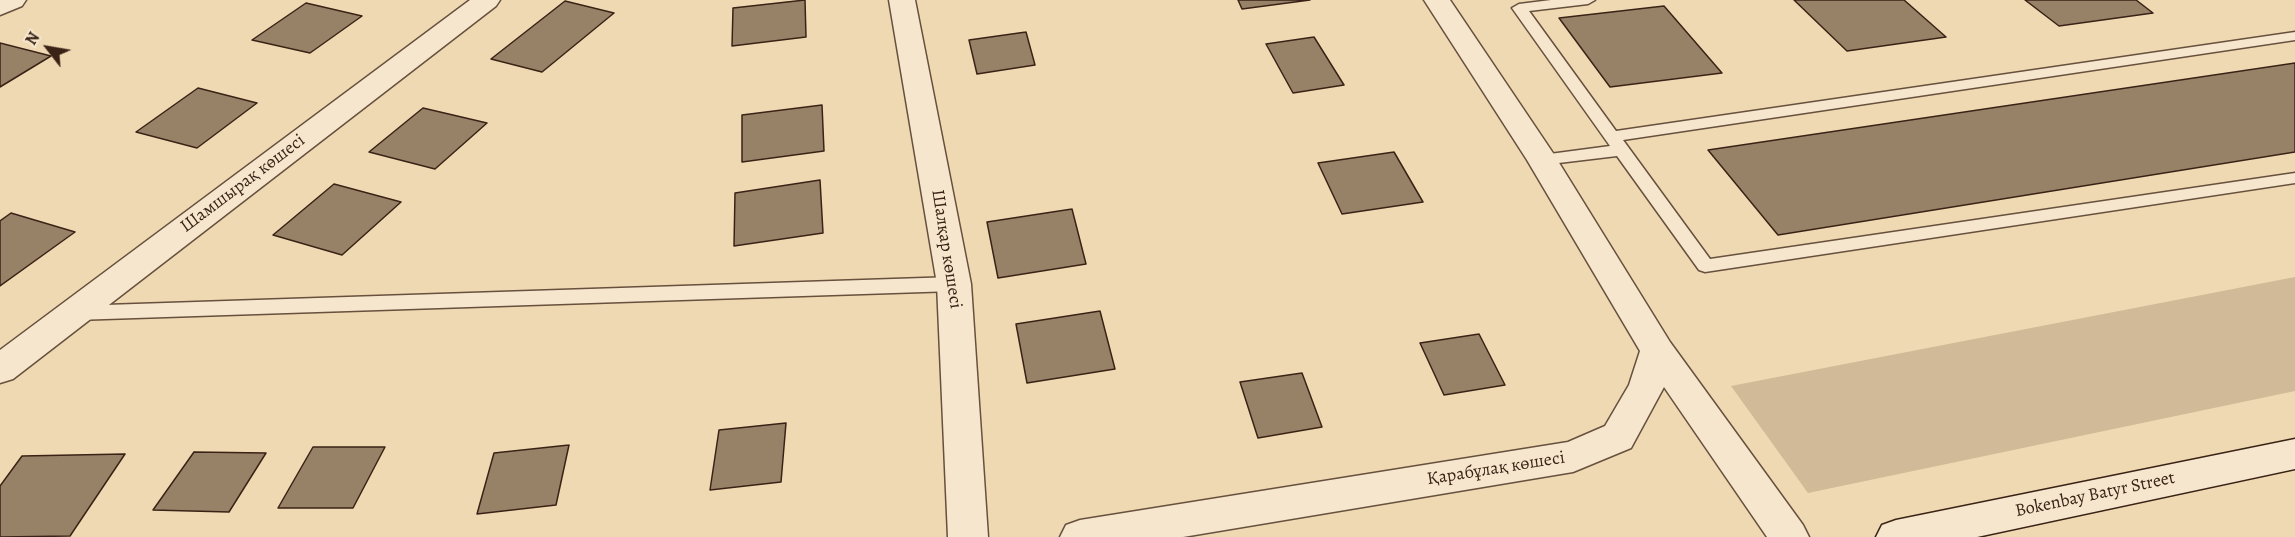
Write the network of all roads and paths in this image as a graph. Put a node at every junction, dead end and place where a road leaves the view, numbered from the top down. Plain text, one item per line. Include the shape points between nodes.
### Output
1 (13, 0) edge
2 (487, 0) edge
3 (902, 0) edge
4 (1437, 0) edge
5 (1588, 0) edge
6 (0, 7) edge
7 (2295, 36) edge
8 (1617, 143) junction
9 (1542, 160) junction
10 (2295, 178) edge
11 (954, 284) junction
12 (71, 313) junction
13 (1658, 351) junction
14 (0, 369) edge
15 (2295, 454) edge
16 (968, 537) edge
17 (1080, 537) edge
18 (1789, 537) edge
19 (1896, 537) edge

1 - 6 street
2 - 12 street, Шамшырақ көшесі
3 - 11 street, Шалқар көшесі
4 - 9 street
5 - 8 lane via 1519,8
7 - 8 lane
8 - 9 lane
8 - 10 lane via 1705,267
9 - 13 street
11 - 12 lane
11 - 16 street, Шалқар көшесі
12 - 14 street, Шамшырақ көшесі
13 - 17 street, Қарабұлақ көшесі via 1646,387 1618,437 1573,457
13 - 18 street
15 - 19 street, Bokenbay Batyr Street

